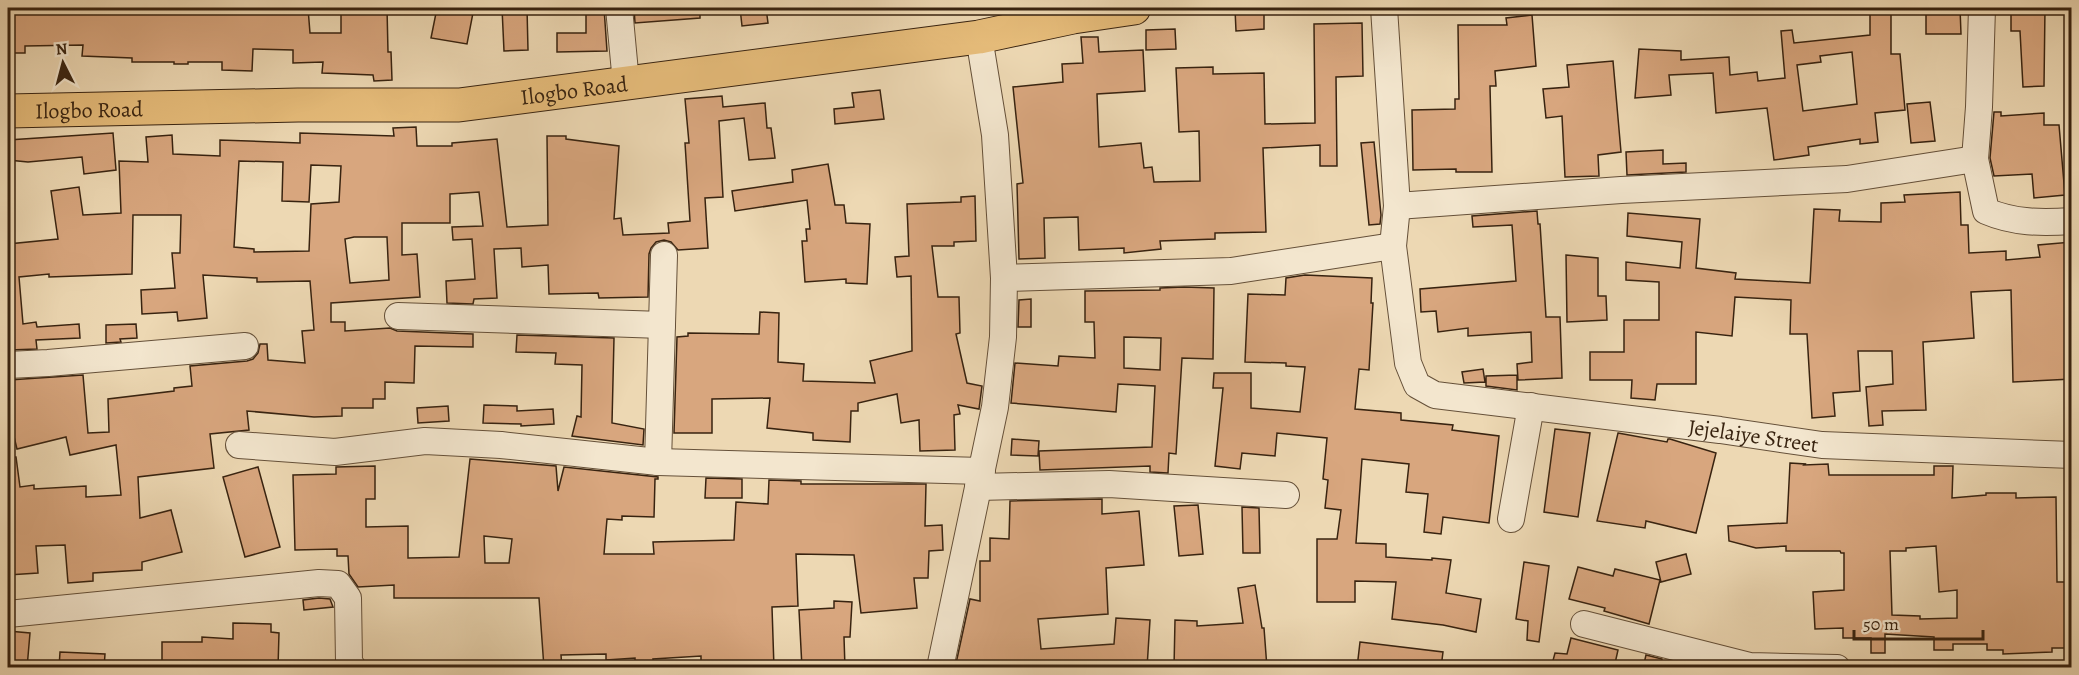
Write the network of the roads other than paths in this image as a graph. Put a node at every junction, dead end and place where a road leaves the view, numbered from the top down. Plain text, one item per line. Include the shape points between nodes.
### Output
1 (619, 8) edge
2 (1134, 8) edge
3 (1384, 8) edge
4 (1982, 8) edge
5 (979, 37) junction
6 (626, 82) junction
7 (8, 111) edge
8 (1975, 159) junction
9 (1397, 206) junction
10 (2072, 221) edge
11 (1393, 246) junction
12 (664, 255) dead end
13 (1004, 278) junction
14 (398, 316) dead end
15 (662, 325) junction
16 (245, 346) dead end
17 (8, 365) edge
18 (1531, 406) junction
19 (239, 445) dead end
20 (2072, 455) edge
21 (658, 462) junction
22 (980, 479) junction
23 (1286, 495) dead end
24 (1511, 519) dead end
25 (8, 614) edge
26 (1584, 624) dead end
27 (353, 668) edge
28 (940, 668) edge
29 (1837, 668) edge

1 - 6 street
2 - 5 main road, Ilogbo Road
3 - 9 street
4 - 8 street
5 - 6 main road, Ilogbo Road
5 - 13 street via 994,135
6 - 7 main road, Ilogbo Road via 459,105
8 - 9 street via 1847,179
8 - 10 street via 1986,211 2001,218 2037,223
9 - 11 street
11 - 13 street via 1232,271
11 - 18 street, Jejelaiye Street via 1407,352 1417,385 1435,395
12 - 15 street
13 - 22 street via 997,396
14 - 15 street
15 - 21 street
16 - 17 street
18 - 20 street, Jejelaiye Street via 1821,445
18 - 24 street
19 - 21 street via 335,452 425,441
21 - 22 street
22 - 23 street
22 - 28 street
25 - 27 street via 338,584 348,598 349,662
26 - 29 street via 1750,666

